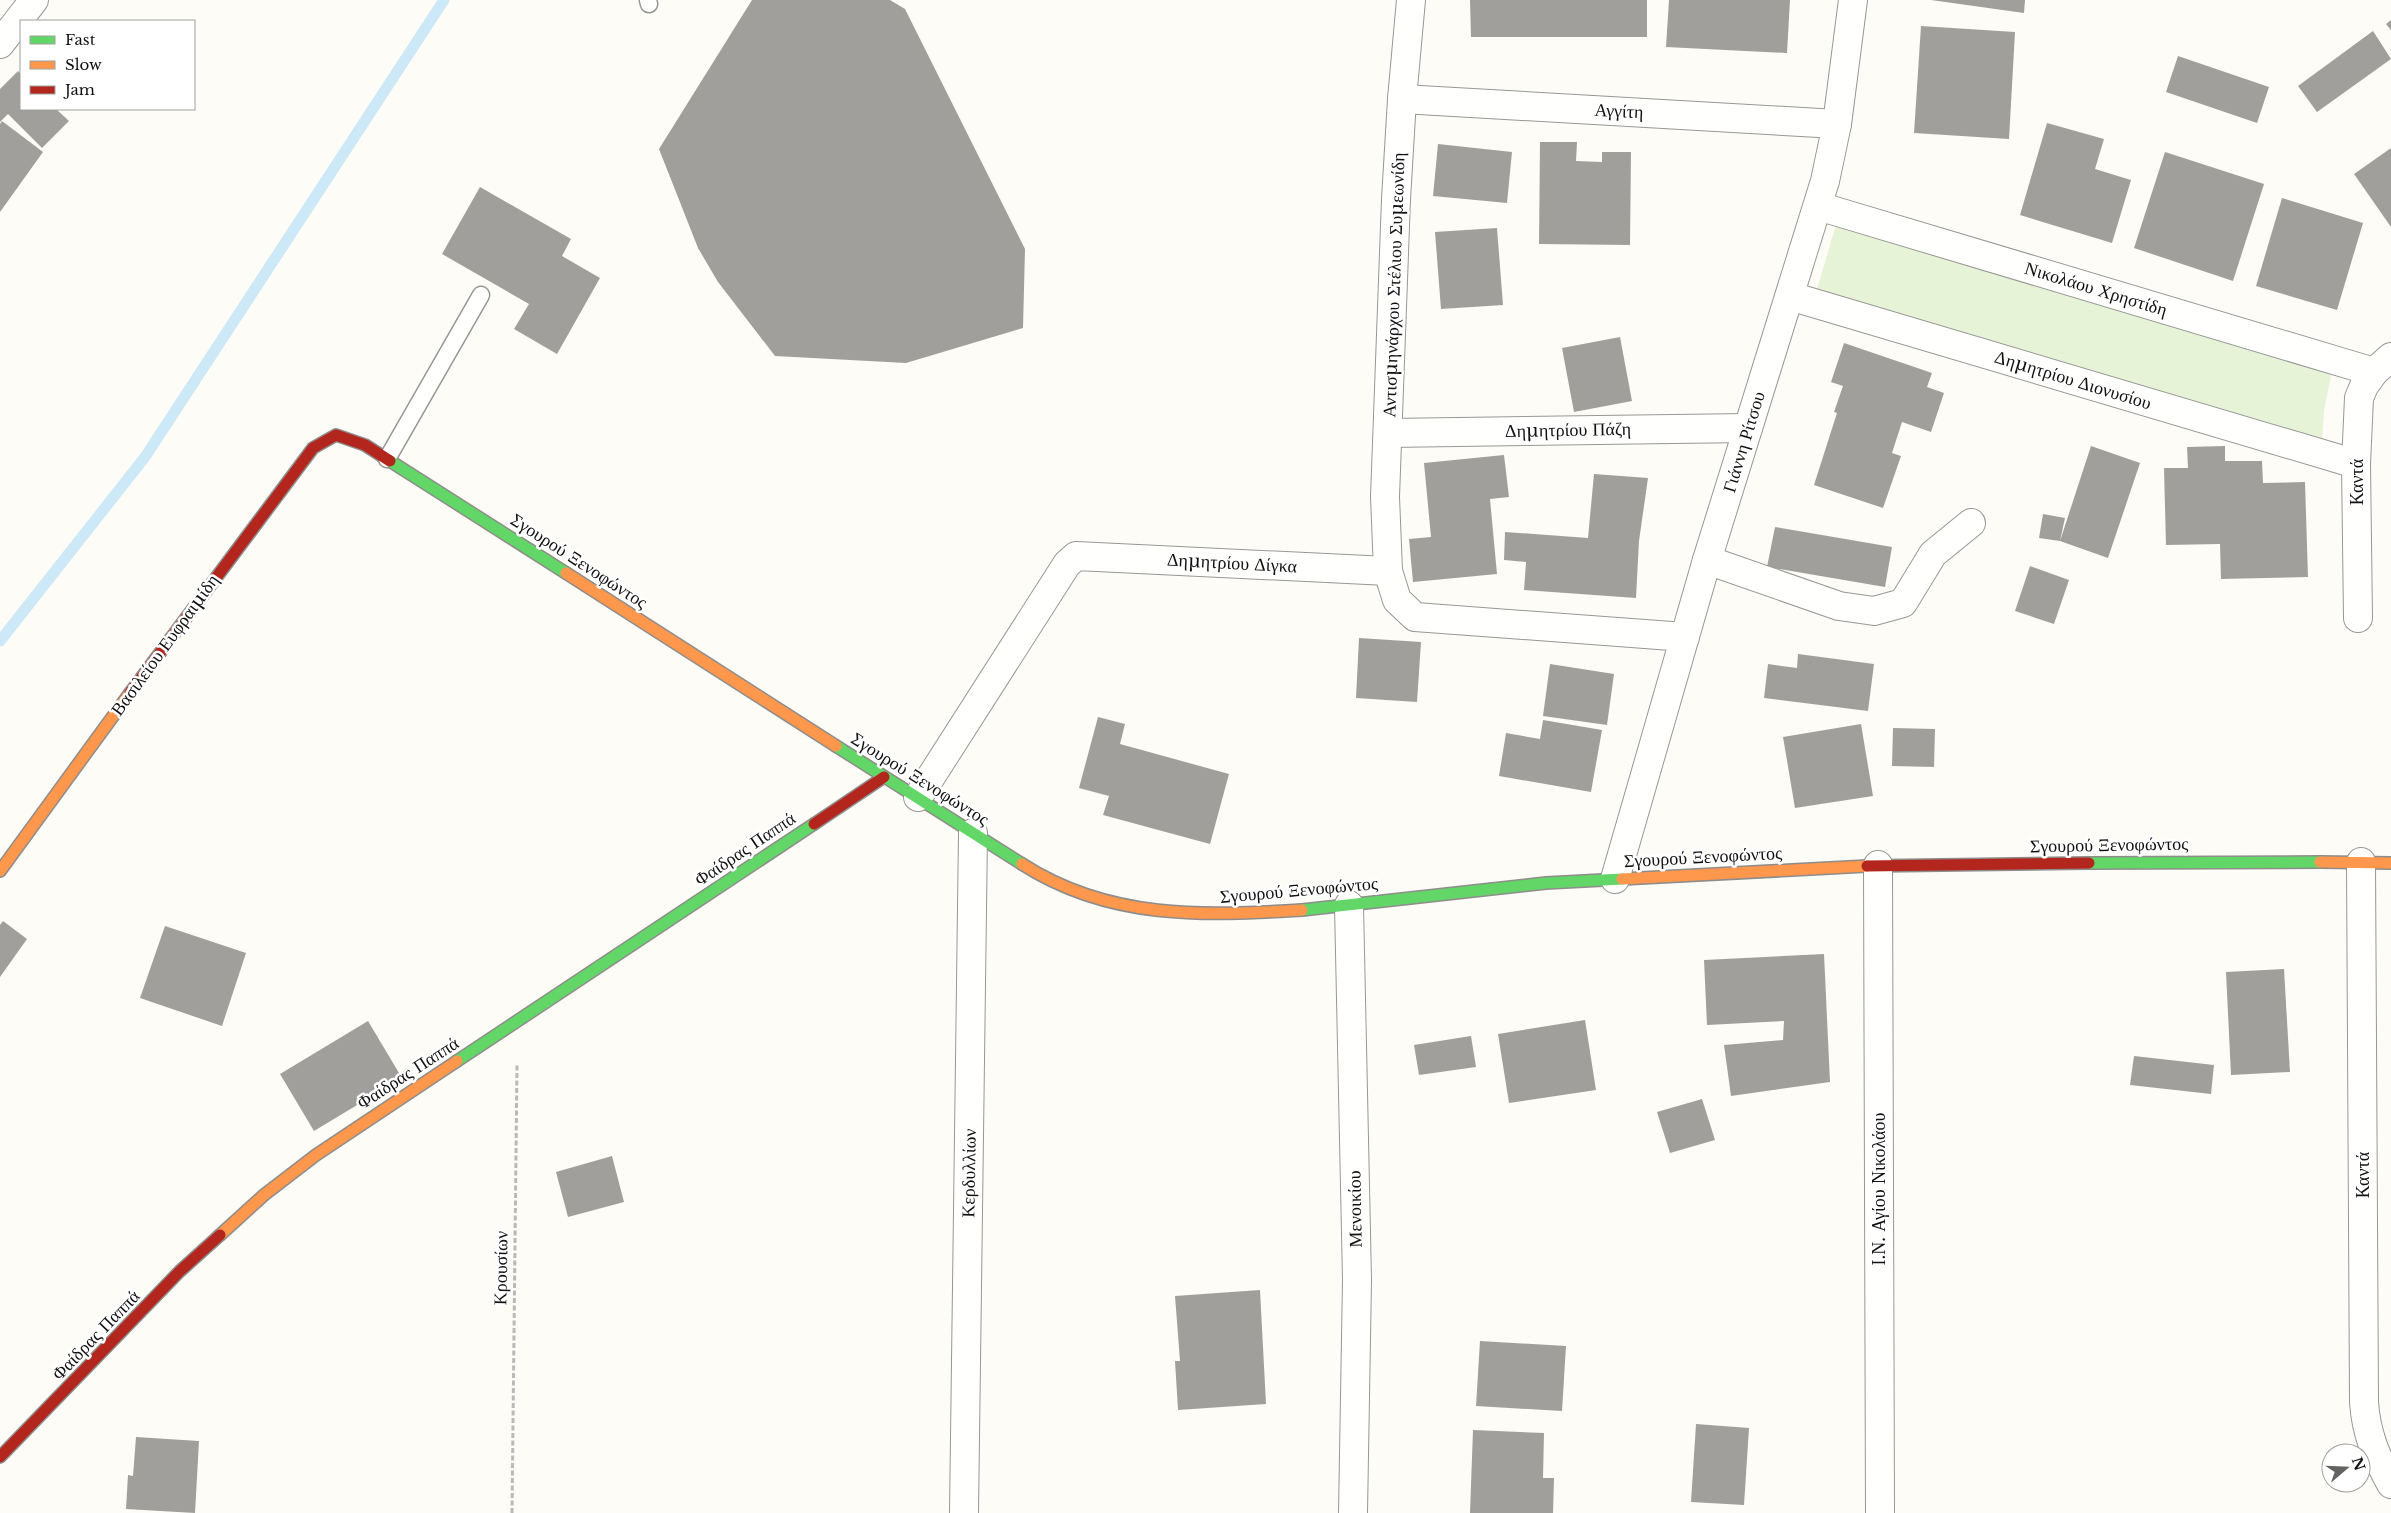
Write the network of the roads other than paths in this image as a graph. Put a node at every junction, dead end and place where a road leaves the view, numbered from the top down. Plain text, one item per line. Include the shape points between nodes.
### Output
1 (34, 0) edge
2 (1411, 0) edge
3 (1853, 0) edge
4 (0, 44) edge
5 (1402, 99) junction
6 (1837, 124) junction
7 (1818, 206) junction
8 (482, 295) dead end
9 (1790, 296) junction
10 (2382, 365) edge
11 (1748, 428) junction
12 (1388, 433) junction
13 (342, 436) joint
14 (388, 459) junction
15 (2356, 464) junction
16 (1971, 524) dead end
17 (1707, 560) junction
18 (1388, 571) junction
19 (2358, 618) dead end
20 (1685, 637) junction
21 (884, 777) junction
22 (918, 797) junction
23 (973, 833) junction
24 (2361, 862) junction
25 (2391, 863) edge
26 (1878, 866) junction
27 (0, 870) edge
28 (1615, 879) junction
29 (1349, 905) junction
30 (0, 1457) edge
31 (2391, 1484) edge
32 (964, 1513) edge
33 (1353, 1513) edge
34 (1880, 1513) edge

1 - 4 street
2 - 5 street, Αντισμηνάρχου Στέλιου Συμεωνίδη
3 - 6 street, Γιάννη Ρίτσου
5 - 6 street, Αγγίτη
5 - 12 street, Αντισμηνάρχου Στέλιου Συμεωνίδη
6 - 7 street, Γιάννη Ρίτσου
7 - 9 street, Γιάννη Ρίτσου
7 - 10 street, Νικολάου Χρηστίδη
8 - 14 lane
9 - 11 street, Γιάννη Ρίτσου
9 - 15 street, Δημητρίου Διονυσίου
10 - 15 street, Καντά via 2364,386 2359,398
11 - 12 street, Δημητρίου Πάζη
11 - 17 street, Γιάννη Ρίτσου
12 - 18 street, Αντισμηνάρχου Στέλιου Συμεωνίδη via 1385,497
13 - 14 street, Σγουρού Ξενοφώντος
13 - 27 street, Βασιλείου Ευφραιμίδη via 336,435 313,448
14 - 21 street, Σγουρού Ξενοφώντος
15 - 19 street, Καντά
16 - 17 street via 1933,554 1903,603 1874,611 1839,606
17 - 20 street, Γιάννη Ρίτσου
18 - 20 street, Αντισμηνάρχου Στέλιου Συμεωνίδη via 1397,600 1415,617
18 - 22 street, Δημητρίου Δίγκα via 1076,556 1066,564
20 - 28 street, Γιάννη Ρίτσου
21 - 22 street, Σγουρού Ξενοφώντος
21 - 30 street, Φαίδρας Παππά via 316,1155 264,1195 180,1271
22 - 23 street, Σγουρού Ξενοφώντος
23 - 29 street, Σγουρού Ξενοφώντος via 1031,870 1062,885 1087,896 1140,908 1224,915
23 - 32 street, Κερδυλλίων
24 - 25 street, Σγουρού Ξενοφώντος
24 - 26 street, Σγουρού Ξενοφώντος
24 - 31 street, Καντά via 2364,1402 2375,1456
26 - 28 street, Σγουρού Ξενοφώντος via 1822,866
26 - 34 street, Ι.Ν. Αγίου Νικολάου
28 - 29 street, Σγουρού Ξενοφώντος via 1546,883
29 - 33 street, Μενοικίου via 1357,1280

